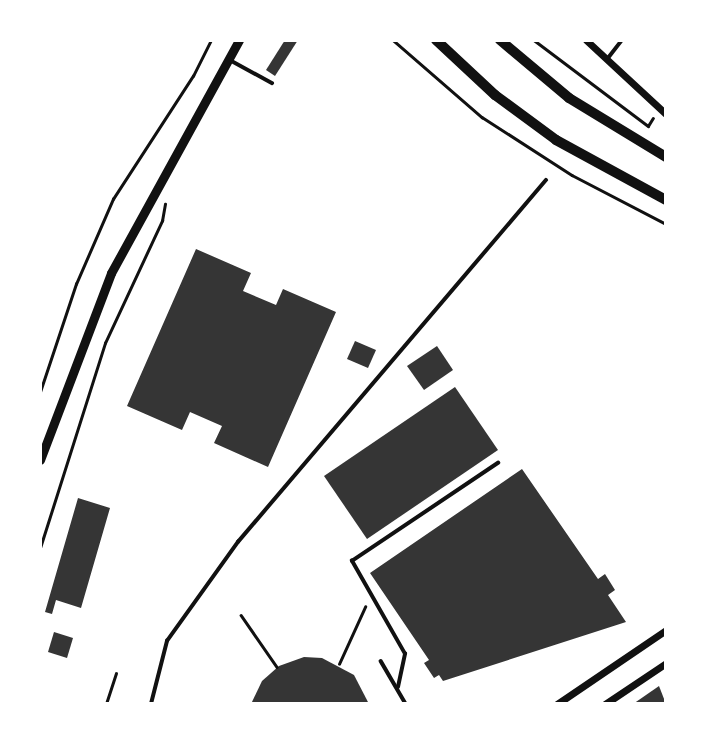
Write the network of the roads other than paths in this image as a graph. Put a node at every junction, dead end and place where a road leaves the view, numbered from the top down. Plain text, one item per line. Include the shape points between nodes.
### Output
1 (239, 40) edge
2 (436, 40) edge
3 (500, 40) edge
4 (622, 40) edge
5 (588, 41) edge
6 (228, 59) junction
7 (605, 61) junction
8 (272, 83) dead end
9 (662, 111) edge
10 (666, 157) edge
11 (546, 180) dead end
12 (666, 200) edge
13 (40, 460) edge
14 (498, 463) dead end
15 (666, 630) edge
16 (381, 660) dead end
17 (666, 663) edge
18 (398, 687) junction
19 (151, 704) edge
20 (406, 704) edge
21 (557, 704) edge
22 (605, 704) edge

1 - 6 street
2 - 12 main road via 495,95 556,139
3 - 10 main road via 569,97
4 - 7 lane
5 - 7 street
6 - 8 lane
6 - 13 street via 111,273
7 - 9 street
11 - 19 lane via 238,542 171,634 158,664
14 - 18 lane via 352,561 403,649 405,664
15 - 21 street
16 - 18 lane
17 - 22 street
18 - 20 lane

